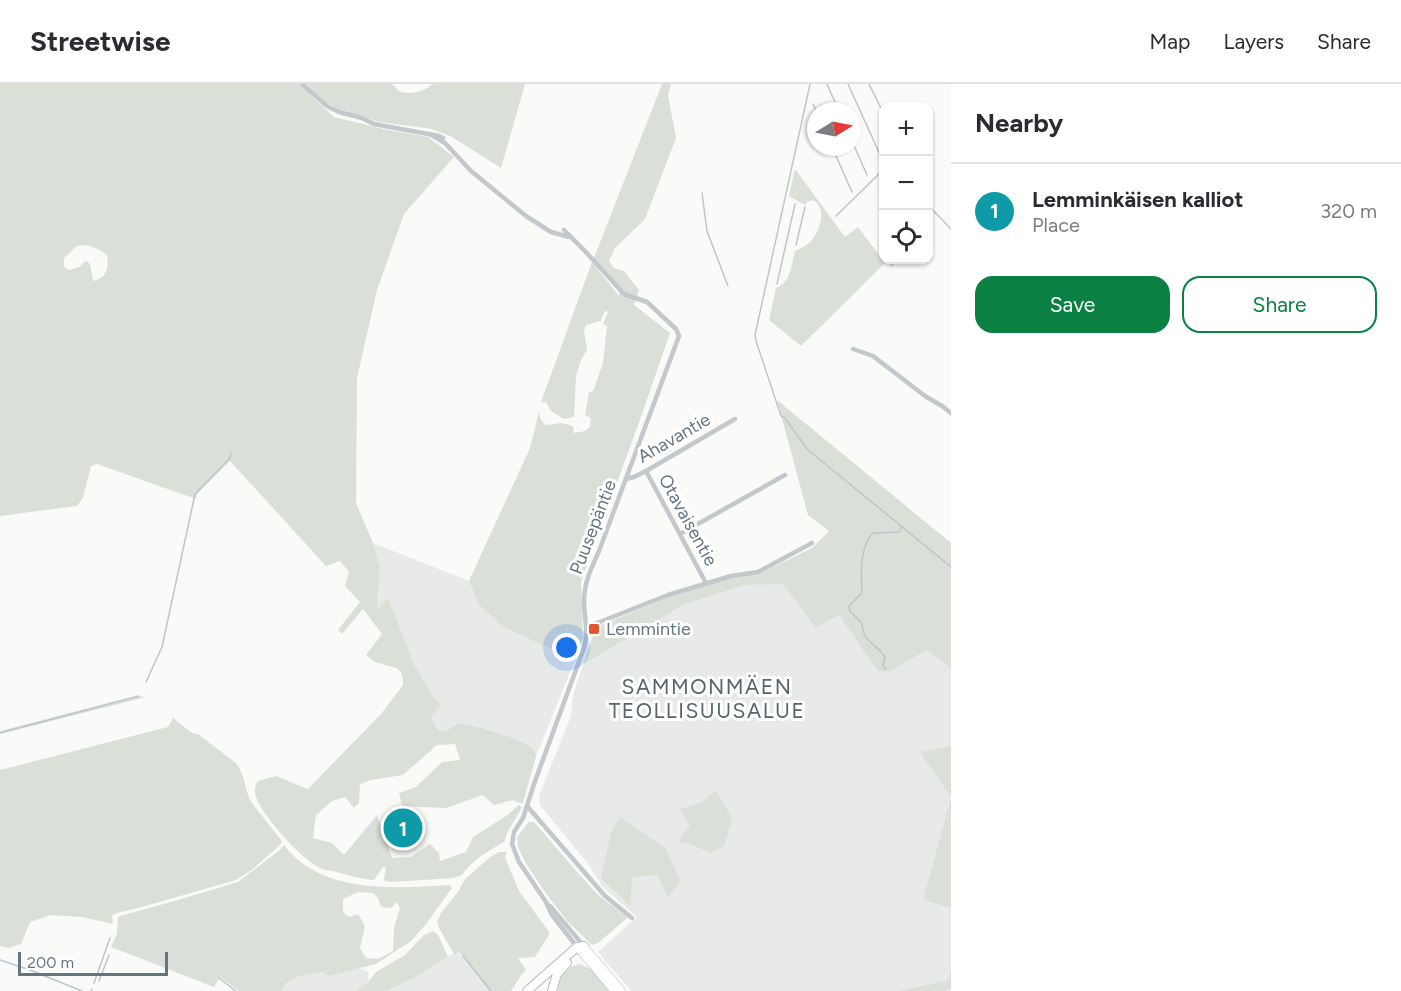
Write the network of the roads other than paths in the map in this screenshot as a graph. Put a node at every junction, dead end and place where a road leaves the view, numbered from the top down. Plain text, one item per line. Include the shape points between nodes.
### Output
1 (302, 84) edge
2 (430, 134) junction
3 (443, 138) dead end
4 (564, 230) dead end
5 (572, 238) junction
6 (854, 349) dead end
7 (951, 413) edge
8 (735, 418) dead end
9 (646, 471) junction
10 (785, 475) dead end
11 (627, 479) junction
12 (680, 534) junction
13 (812, 543) dead end
14 (706, 583) junction
15 (587, 627) junction
16 (527, 806) junction
17 (632, 918) dead end
18 (580, 948) junction
19 (527, 991) edge
20 (552, 991) edge
21 (614, 991) edge
22 (622, 991) edge

1 - 2 street via 339,112 374,124
2 - 3 street
2 - 5 street via 526,216 551,232
4 - 5 street
5 - 11 street, Puusepäntie via 624,294 647,302 679,336
6 - 7 street via 873,356
8 - 9 street, Ahavantie
9 - 11 street, Ahavantie
9 - 12 street, Otavaisentie
10 - 12 street
11 - 15 street, Puusepäntie via 585,583
12 - 14 street, Otavaisentie
13 - 14 street via 763,570
14 - 15 street
15 - 16 street, Puusepäntie via 584,648
16 - 17 street via 605,896
16 - 18 street, Puusepäntie via 514,832 516,856
18 - 19 highway
18 - 20 highway via 560,969
18 - 21 main road
18 - 22 main road

